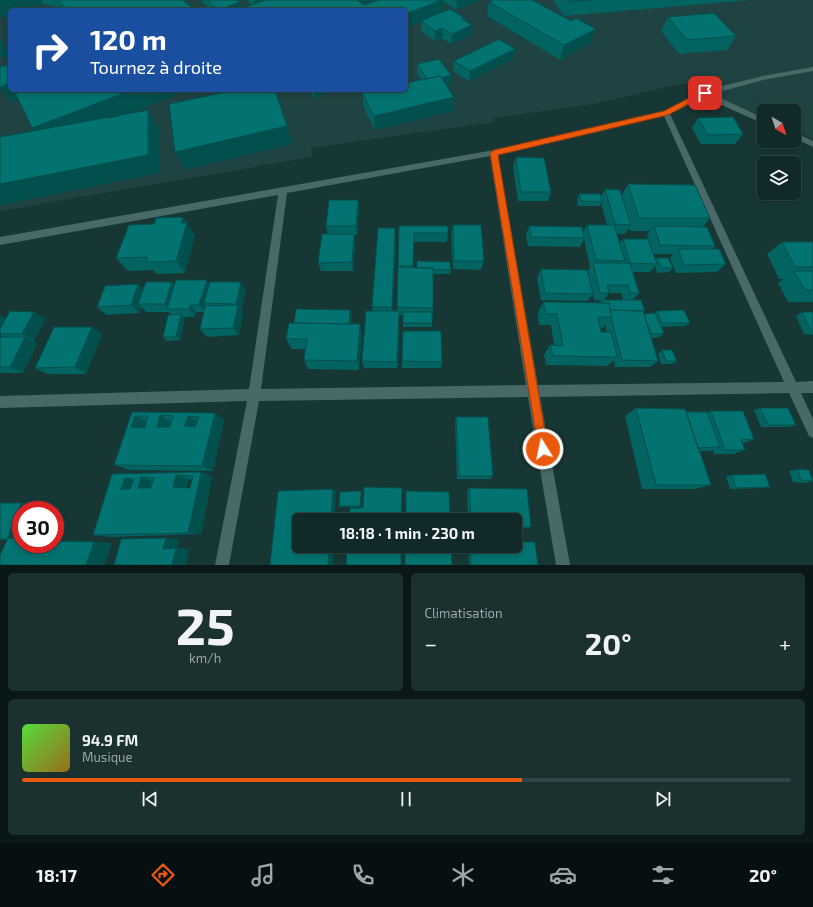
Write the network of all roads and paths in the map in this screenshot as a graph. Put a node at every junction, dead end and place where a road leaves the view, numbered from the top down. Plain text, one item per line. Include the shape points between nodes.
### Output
1 (813, 69) edge
2 (711, 97) dead end
3 (666, 113) junction
4 (757, 118) edge
5 (801, 138) edge
6 (813, 144) edge
7 (494, 153) junction
8 (282, 190) junction
9 (0, 242) edge
10 (813, 387) edge
11 (792, 388) junction
12 (533, 391) junction
13 (254, 395) junction
14 (0, 402) edge
15 (813, 432) edge
16 (222, 565) edge
17 (563, 565) edge

1 - 3 street via 763,78 705,93
2 - 4 street
3 - 7 street
3 - 11 street
5 - 6 street
7 - 8 street
7 - 12 street
8 - 9 street
8 - 13 street
10 - 11 street
11 - 12 street
11 - 15 street
12 - 13 street
12 - 17 street
13 - 14 street
13 - 16 street

